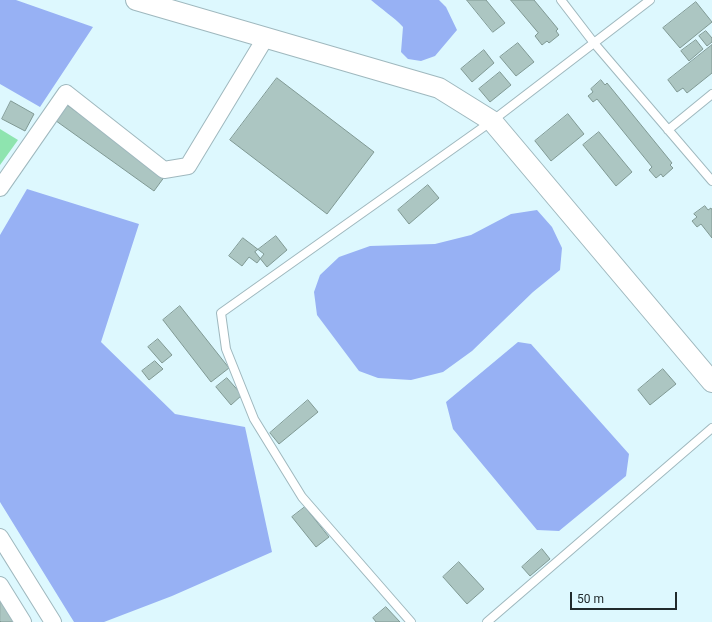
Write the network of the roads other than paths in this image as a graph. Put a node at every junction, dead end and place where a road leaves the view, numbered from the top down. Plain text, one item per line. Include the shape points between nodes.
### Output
1 (136, 0) edge
2 (561, 0) edge
3 (650, 0) edge
4 (266, 37) junction
5 (594, 43) junction
6 (712, 94) edge
7 (492, 121) junction
8 (668, 130) junction
9 (712, 182) edge
10 (0, 188) edge
11 (712, 382) edge
12 (712, 428) edge
13 (0, 537) edge
14 (0, 585) edge
15 (23, 622) edge
16 (53, 622) edge
17 (411, 622) edge
18 (487, 622) edge

1 - 4 street
2 - 5 lane
3 - 5 lane
4 - 7 street via 439,88
4 - 10 street via 188,166 164,170 66,93
5 - 7 lane
5 - 8 lane
6 - 8 lane
7 - 11 street
7 - 17 lane via 221,313 226,349 254,419 302,497
8 - 9 lane
12 - 18 lane
13 - 16 street
14 - 15 street

